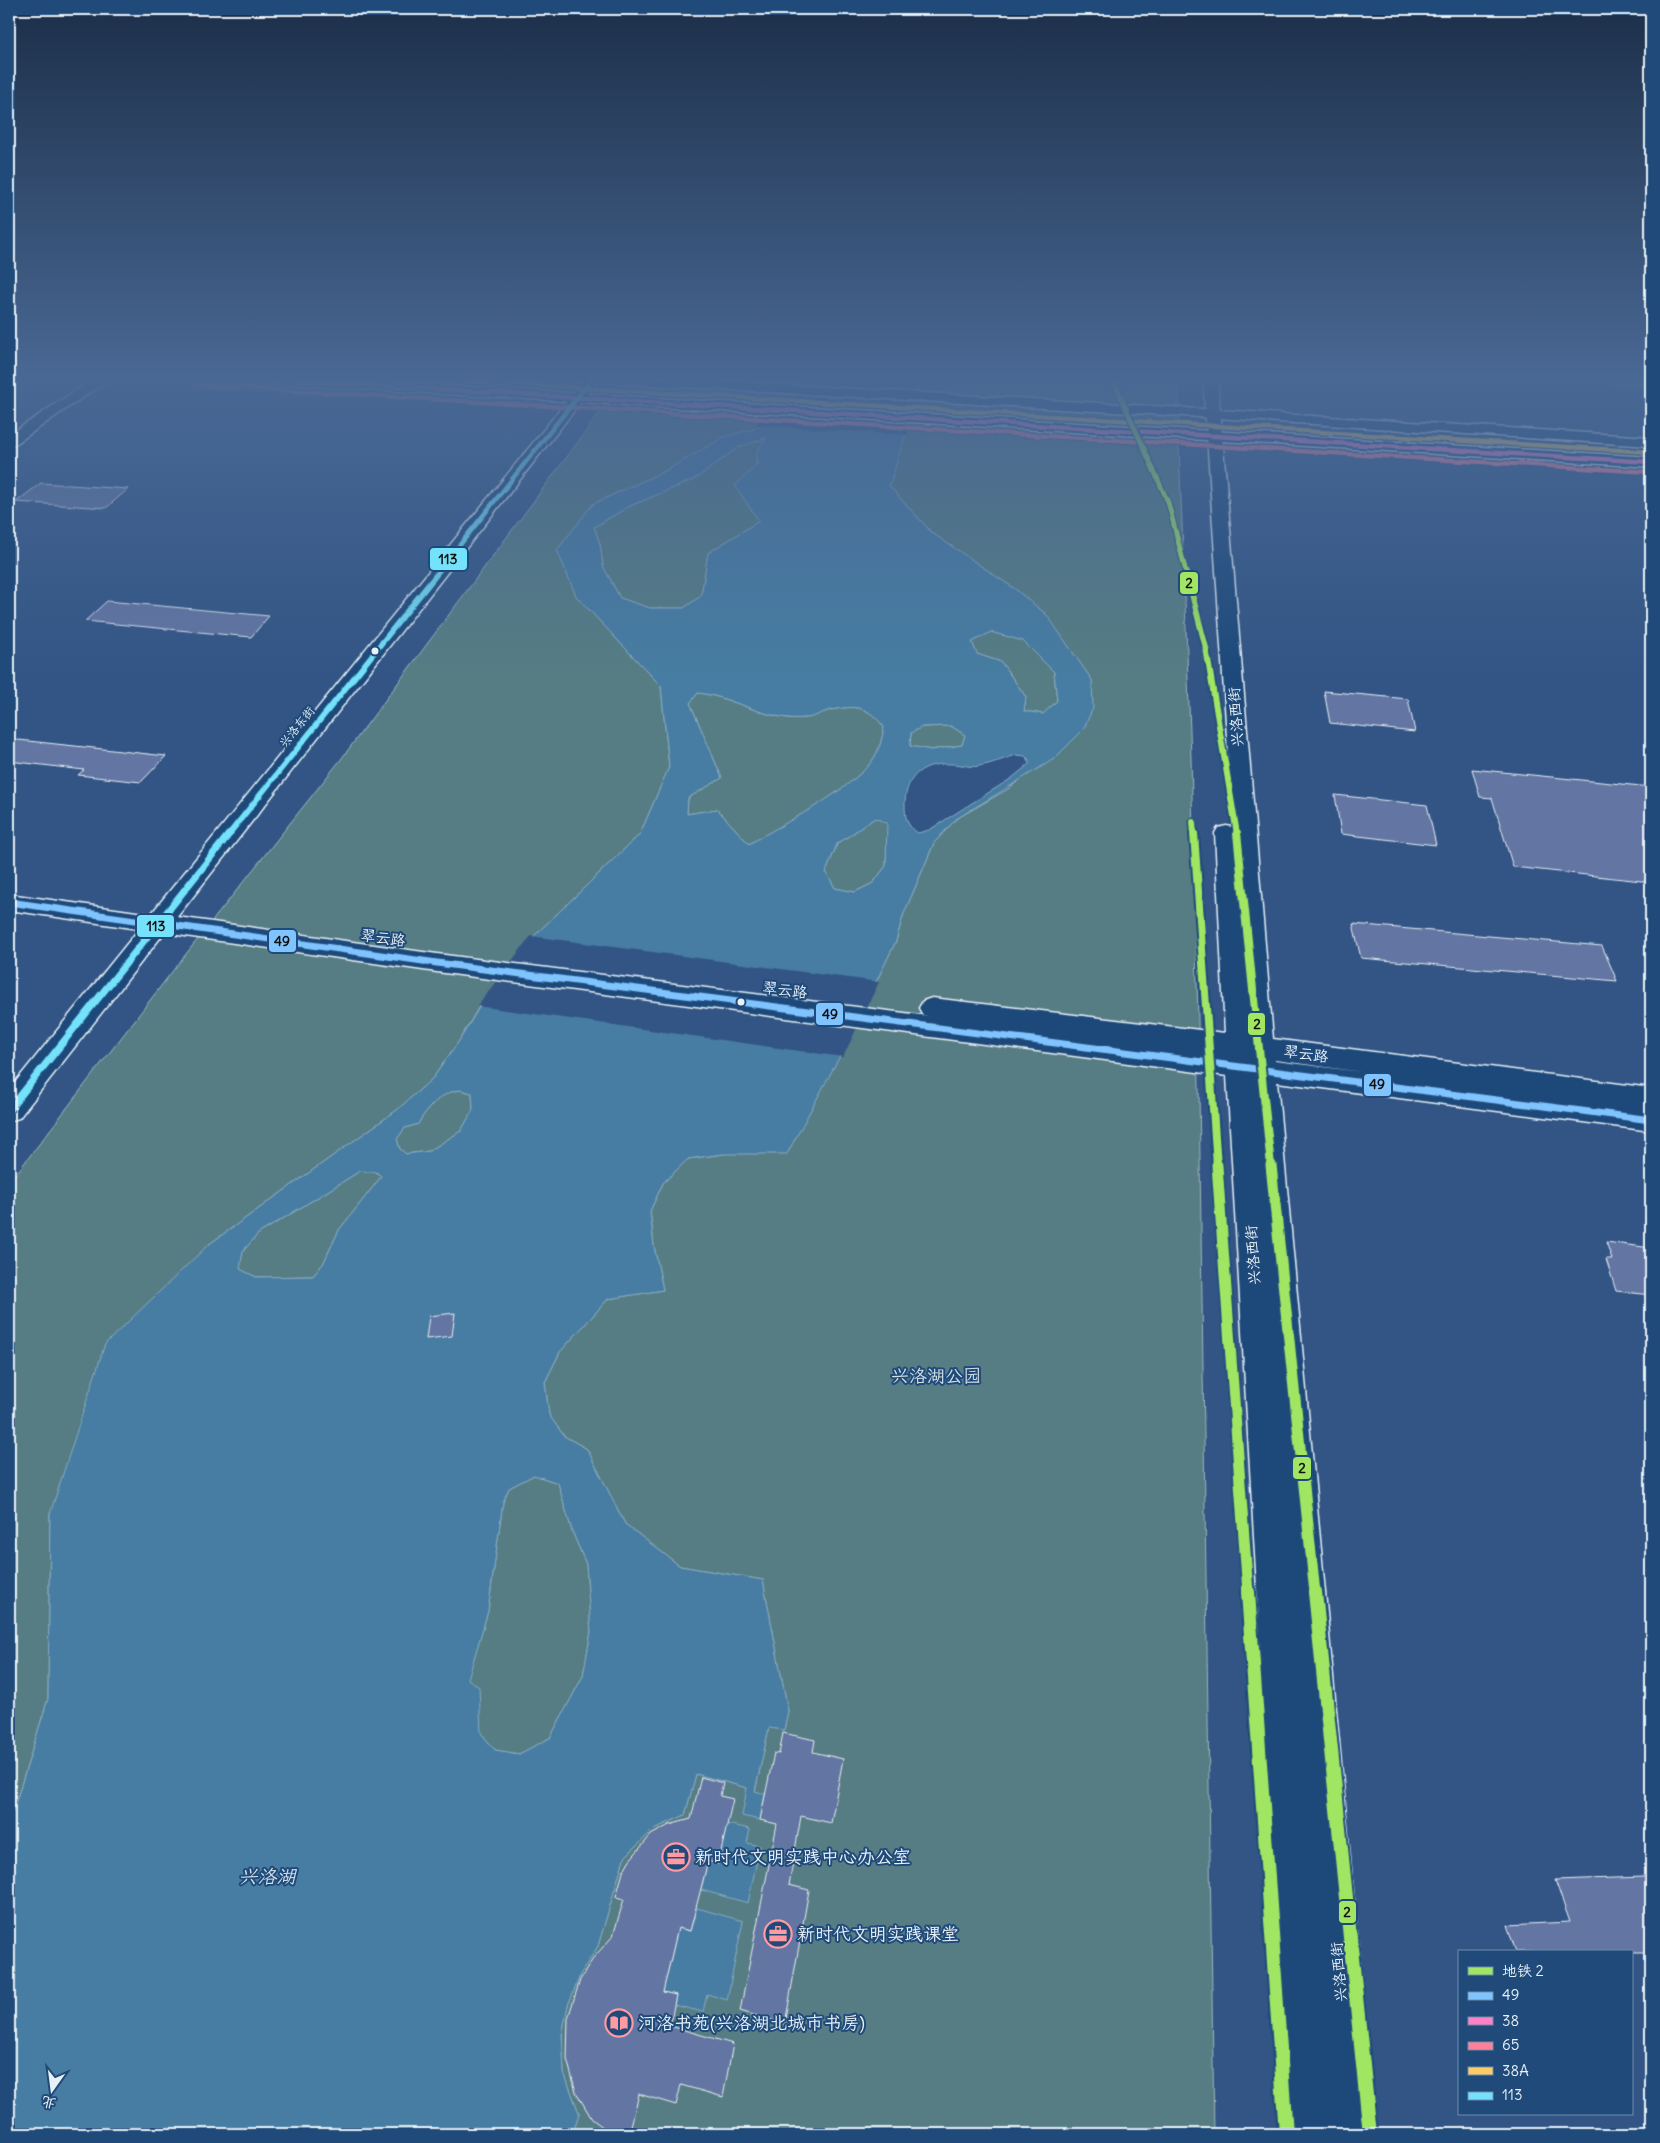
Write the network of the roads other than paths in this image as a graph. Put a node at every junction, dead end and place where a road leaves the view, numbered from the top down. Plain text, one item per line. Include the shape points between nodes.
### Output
1 (508, 475) edge
2 (1211, 475) edge
3 (9, 886) edge
4 (9, 902) edge
5 (155, 914) junction
6 (1250, 1057) junction
7 (9, 1080) edge
8 (1651, 1099) edge
9 (9, 1110) edge
10 (1651, 1120) edge
11 (1313, 2134) edge
12 (1352, 2134) edge

1 - 5 street, 兴洛东街
2 - 6 street, 兴洛西街
3 - 5 street, 翠云路
4 - 5 street, 翠云路
5 - 6 street, 翠云路 via 441,955
5 - 7 street, 兴洛东街
5 - 9 street, 兴洛东街
6 - 8 street, 翠云路
6 - 10 street, 翠云路
6 - 11 street, 兴洛西街
6 - 12 street, 兴洛西街

